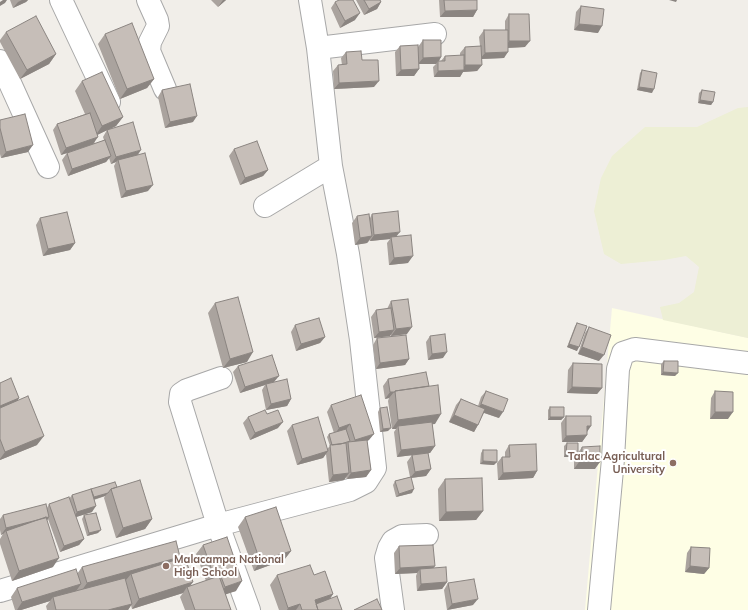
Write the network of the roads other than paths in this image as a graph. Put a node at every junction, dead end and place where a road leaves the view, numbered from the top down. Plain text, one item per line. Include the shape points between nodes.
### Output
1 (61, 0) edge
2 (148, 0) edge
3 (310, 0) edge
4 (434, 34) dead end
5 (318, 48) junction
6 (0, 61) edge
7 (166, 89) edge
8 (117, 119) edge
9 (331, 166) junction
10 (48, 167) dead end
11 (265, 206) dead end
12 (748, 362) edge
13 (221, 378) dead end
14 (218, 525) junction
15 (427, 535) dead end
16 (2, 585) edge
17 (249, 610) edge
18 (393, 610) edge
19 (599, 610) edge

1 - 8 street
2 - 7 street via 158,26 150,42 149,51
3 - 5 street
4 - 5 street
5 - 9 street
6 - 10 street
9 - 11 street
9 - 14 street via 361,340 375,468 366,482 350,490
12 - 19 street via 635,349 623,353 618,369 613,459
13 - 14 street via 187,390 182,394 180,402
14 - 16 street
14 - 17 street
15 - 18 street via 402,536 393,541 389,548 386,558

